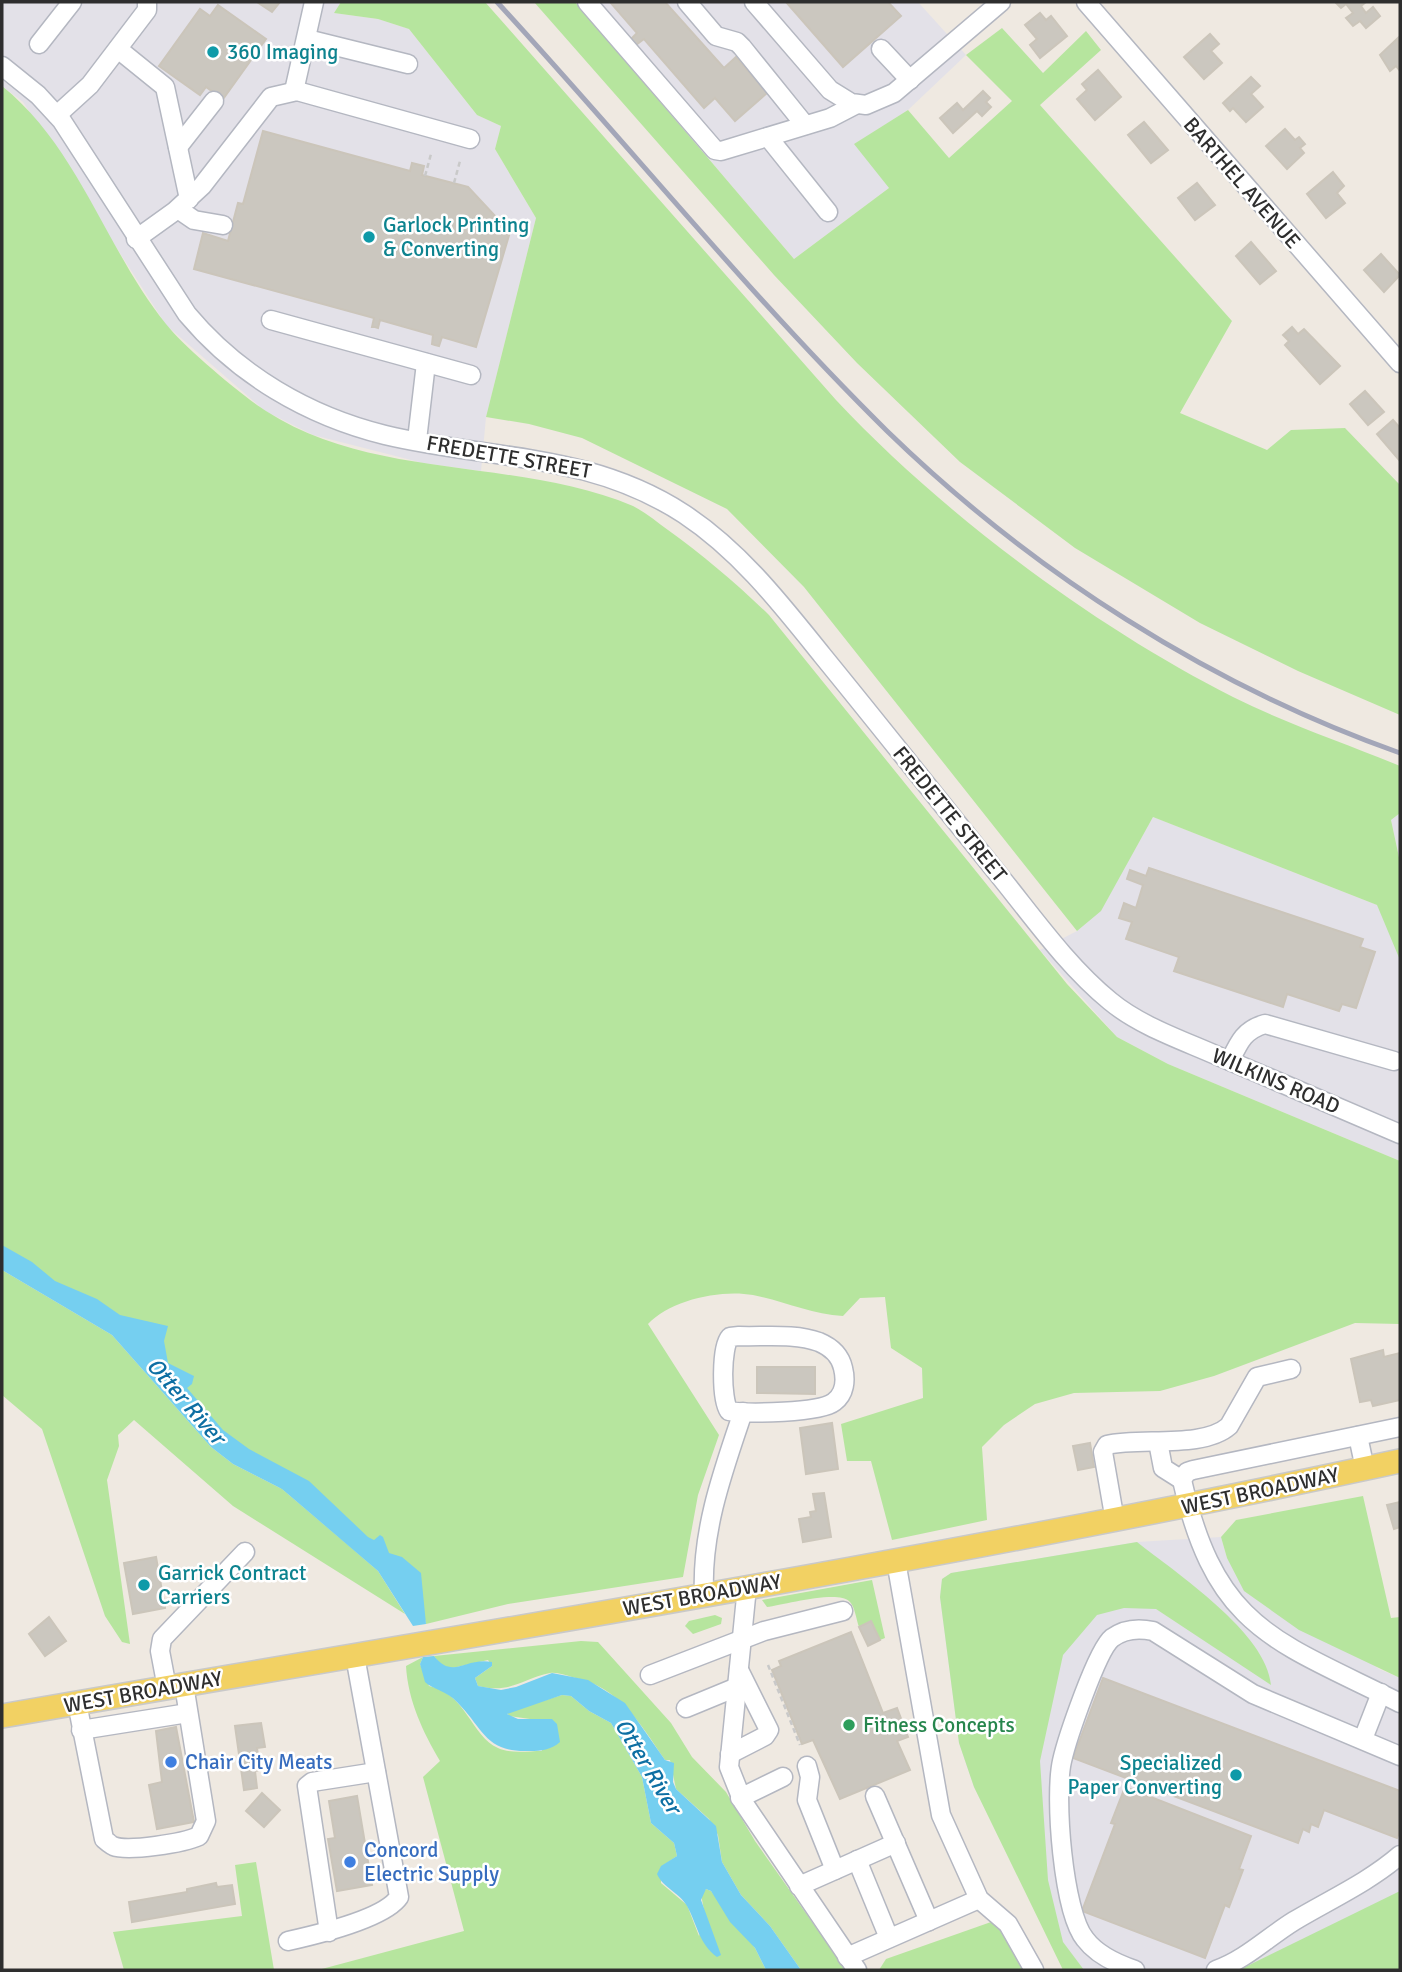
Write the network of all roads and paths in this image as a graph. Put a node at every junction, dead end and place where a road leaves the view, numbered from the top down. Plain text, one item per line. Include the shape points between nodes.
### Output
1 (72, 2) edge
2 (147, 2) edge
3 (314, 2) edge
4 (587, 2) edge
5 (687, 2) edge
6 (754, 2) edge
7 (1001, 2) edge
8 (1086, 2) edge
9 (307, 39) junction
10 (39, 44) dead end
11 (881, 48) dead end
12 (118, 49) junction
13 (408, 64) dead end
14 (2, 66) edge
15 (910, 80) junction
16 (294, 91) junction
17 (214, 101) dead end
18 (857, 104) junction
19 (57, 115) junction
20 (805, 125) junction
21 (768, 137) junction
22 (470, 139) dead end
23 (178, 147) junction
24 (431, 155) dead end
25 (460, 161) dead end
26 (425, 176) dead end
27 (454, 183) dead end
28 (184, 204) junction
29 (828, 212) dead end
30 (223, 225) dead end
31 (136, 239) junction
32 (271, 320) dead end
33 (426, 363) junction
34 (1400, 363) edge
35 (471, 375) dead end
36 (417, 440) junction
37 (1152, 1027) joint
38 (1394, 1060) dead end
39 (1230, 1061) junction
40 (1400, 1134) edge
41 (1291, 1369) dead end
42 (743, 1412) junction
43 (1400, 1427) edge
44 (1203, 1436) junction
45 (1358, 1436) junction
46 (1158, 1442) junction
47 (1400, 1461) edge
48 (1210, 1467) junction
49 (1365, 1469) junction
50 (1182, 1480) junction
51 (1188, 1507) junction
52 (1115, 1521) junction
53 (245, 1552) dead end
54 (896, 1560) junction
55 (747, 1587) junction
56 (704, 1594) junction
57 (843, 1611) dead end
58 (742, 1639) junction
59 (355, 1656) junction
60 (768, 1665) dead end
61 (650, 1675) dead end
62 (738, 1678) junction
63 (175, 1687) junction
64 (1381, 1693) junction
65 (78, 1703) junction
66 (1400, 1703) edge
67 (686, 1708) dead end
68 (188, 1713) junction
69 (2, 1716) edge
70 (81, 1730) junction
71 (1363, 1739) junction
72 (800, 1745) dead end
73 (730, 1754) junction
74 (1400, 1756) edge
75 (807, 1766) dead end
76 (376, 1772) junction
77 (783, 1777) dead end
78 (876, 1796) dead end
79 (740, 1798) junction
80 (896, 1843) junction
81 (1400, 1855) edge
82 (857, 1860) junction
83 (835, 1870) junction
84 (799, 1886) junction
85 (979, 1899) junction
86 (929, 1921) junction
87 (329, 1932) junction
88 (889, 1938) junction
89 (288, 1941) dead end
90 (852, 1964) edge
91 (1034, 1970) edge
92 (1135, 1970) edge
93 (1216, 1970) edge

1 - 10 street
2 - 12 street via 148,9
3 - 9 street
4 - 21 street via 711,147 721,152
5 - 20 street via 716,36 742,47
6 - 18 street via 830,90
7 - 15 street
8 - 34 street, BARTHEL AVENUE
9 - 13 street
9 - 16 street
11 - 15 street
12 - 19 street via 84,92
12 - 23 street via 162,82
14 - 19 street, FREDETTE STREET
15 - 18 street via 883,100
16 - 22 street
16 - 28 street via 271,97
17 - 23 street
18 - 20 street
19 - 31 street, FREDETTE STREET
20 - 21 street
21 - 29 street
23 - 28 street
24 - 26 path
25 - 27 path
28 - 30 street via 194,220
28 - 31 street
31 - 36 street, FREDETTE STREET via 187,314 245,370 319,413
32 - 33 street
33 - 35 street
33 - 36 street
36 - 37 street, FREDETTE STREET via 599,472 661,500 720,541 781,604 1075,967 1116,1006
37 - 39 street, WILKINS ROAD
38 - 39 street via 1265,1024 1250,1028
39 - 40 street, WILKINS ROAD
41 - 44 street via 1257,1377 1229,1426
42 - 42 street via 832,1404 844,1387 838,1354 806,1339 730,1337 724,1347 724,1401 729,1411
42 - 56 street via 710,1520
43 - 45 street
44 - 46 street
44 - 48 street
45 - 48 street
45 - 49 street
46 - 50 street via 1163,1468
46 - 52 street via 1104,1448
47 - 49 main road, WEST BROADWAY
48 - 50 street via 1187,1472
49 - 51 main road, WEST BROADWAY
50 - 51 street
51 - 52 main road, WEST BROADWAY
51 - 64 street via 1209,1566 1241,1612 1290,1648
52 - 54 main road, WEST BROADWAY
53 - 63 street via 162,1639 160,1651
54 - 55 main road, WEST BROADWAY
54 - 85 street via 935,1796
55 - 56 main road, WEST BROADWAY
55 - 58 street
56 - 59 main road, WEST BROADWAY
57 - 58 street
58 - 61 street
58 - 62 street
59 - 63 main road, WEST BROADWAY
59 - 76 street
60 - 72 path
62 - 67 street
62 - 73 street
62 - 73 street via 769,1730 765,1737
63 - 65 main road, WEST BROADWAY
63 - 68 street
64 - 66 street
64 - 71 street
65 - 69 main road, WEST BROADWAY
65 - 70 street
68 - 70 street
68 - 70 street via 206,1821 199,1836 190,1840 122,1847 104,1839
71 - 74 street
71 - 92 street via 1253,1694 1153,1631 1125,1632 1107,1644 1061,1762 1061,1824 1071,1908 1085,1939 1113,1962
73 - 79 street via 729,1767
75 - 83 street via 807,1800
76 - 87 street via 399,1897 393,1904
76 - 87 street via 307,1786
77 - 79 street
78 - 80 street
79 - 84 street
80 - 82 street
80 - 86 street
81 - 93 street
82 - 83 street
82 - 88 street
83 - 84 street
84 - 90 street
85 - 86 street
85 - 91 street via 1008,1924
86 - 88 street
87 - 89 street
88 - 90 street

